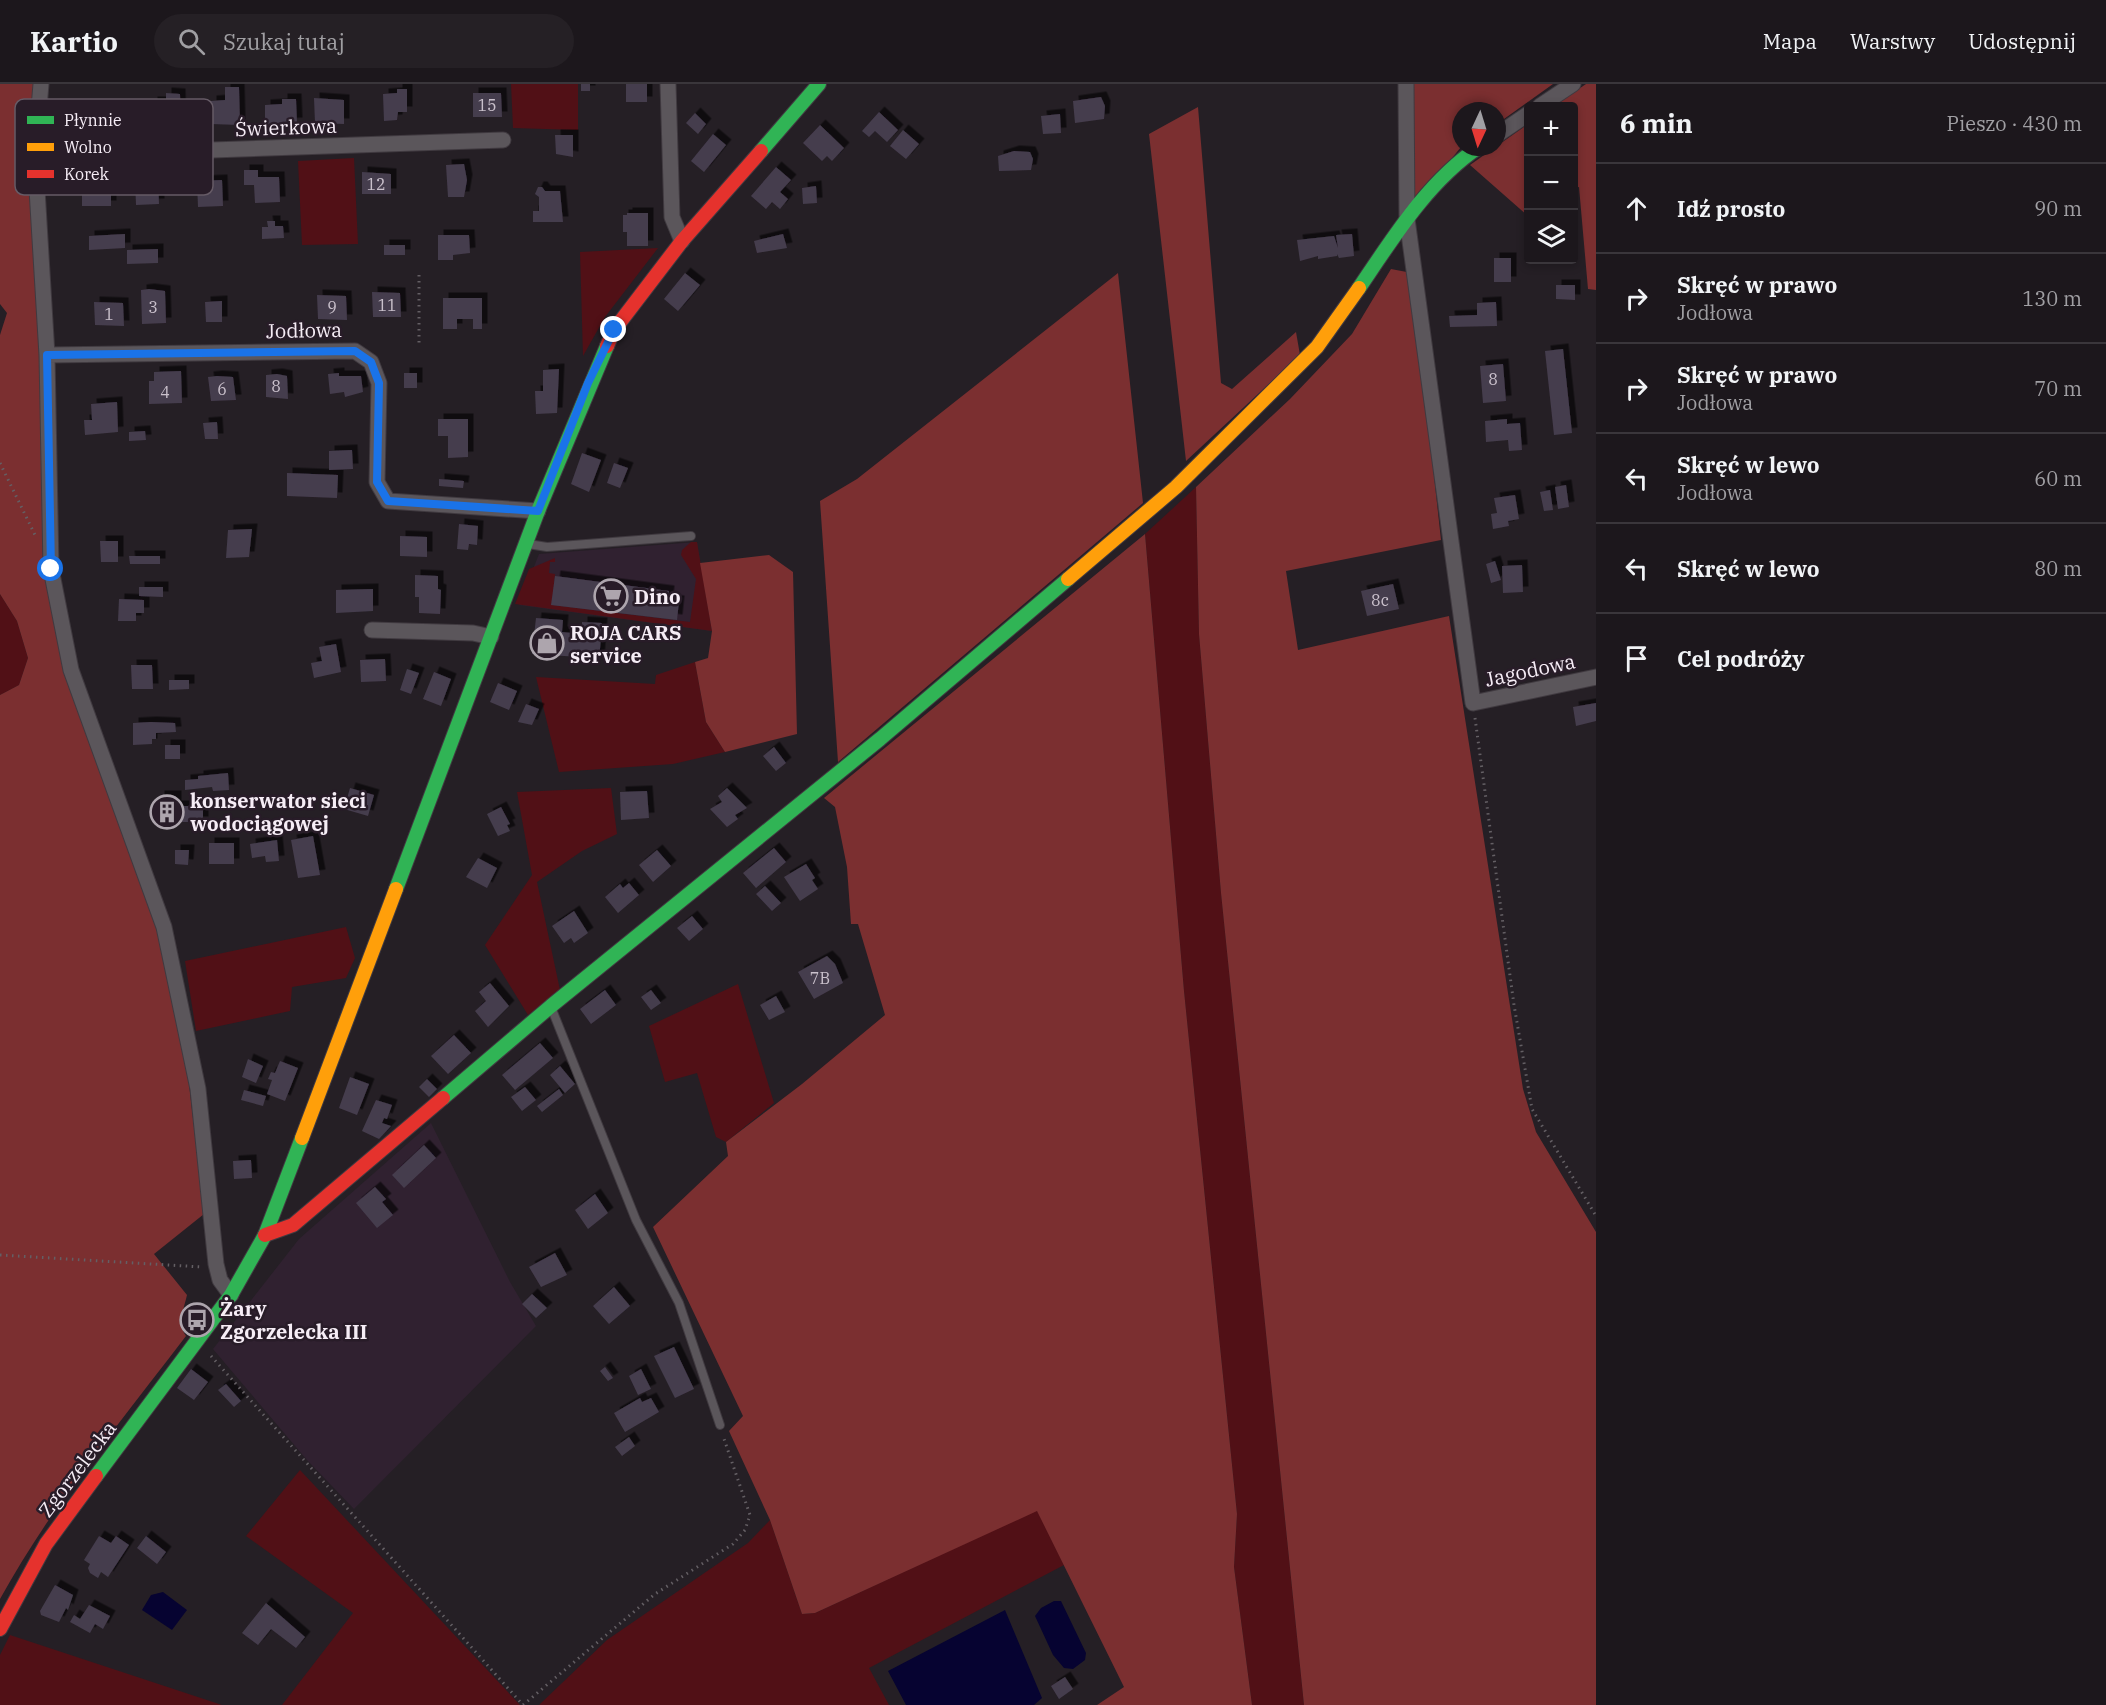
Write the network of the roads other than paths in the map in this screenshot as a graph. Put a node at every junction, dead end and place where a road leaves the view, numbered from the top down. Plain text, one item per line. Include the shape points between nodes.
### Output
1 (41, 84) edge
2 (668, 84) edge
3 (819, 84) edge
4 (1406, 84) edge
5 (1573, 84) edge
6 (40, 99) edge
7 (1546, 102) edge
8 (1524, 117) edge
9 (1506, 129) edge
10 (503, 140) dead end
11 (213, 150) edge
12 (1466, 156) edge
13 (37, 195) edge
14 (1407, 219) junction
15 (682, 241) junction
16 (47, 355) junction
17 (538, 511) junction
18 (691, 536) dead end
19 (526, 544) junction
20 (372, 630) dead end
21 (491, 637) junction
22 (1596, 678) edge
23 (551, 1006) junction
24 (265, 1235) junction
25 (231, 1295) junction
26 (720, 1425) road end
27 (0, 1629) edge

1 - 6 street
2 - 15 street via 672,217
3 - 15 main road, Zgorzelecka
4 - 14 street
5 - 7 street
8 - 9 street
10 - 11 street, Świerkowa
12 - 14 main road
13 - 16 street
14 - 22 street, Jagodowa via 1473,703
14 - 23 main road via 1317,347 1176,487 880,739
15 - 17 main road, Zgorzelecka via 614,330 588,383
16 - 17 street, Jodłowa via 355,351 371,362 379,383 377,482 388,501
16 - 25 street via 51,569 70,670 164,927 198,1089 216,1264 220,1280
17 - 19 main road, Zgorzelecka
18 - 19 lane via 547,547
19 - 21 main road, Zgorzelecka
20 - 21 street
21 - 24 main road, Zgorzelecka
23 - 24 main road via 293,1225
23 - 26 lane via 636,1220 679,1303
24 - 25 main road, Zgorzelecka
25 - 27 main road, Zgorzelecka via 46,1544

